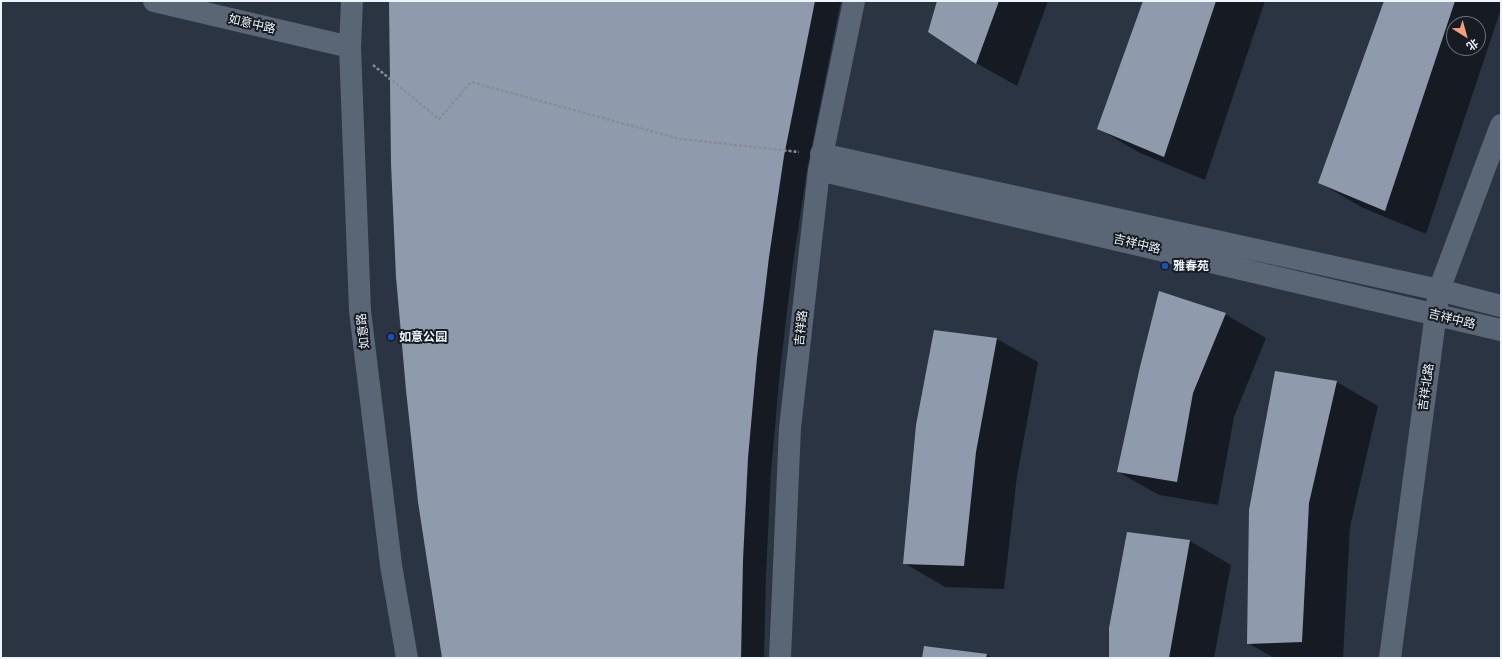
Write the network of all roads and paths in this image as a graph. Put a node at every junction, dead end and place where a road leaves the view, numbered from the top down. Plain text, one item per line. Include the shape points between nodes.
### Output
1 (154, 1) edge
2 (352, 1) edge
3 (854, 1) edge
4 (350, 47) junction
5 (1501, 125) edge
6 (820, 162) junction
7 (1439, 290) junction
8 (1501, 306) edge
9 (1436, 314) junction
10 (1501, 330) edge
11 (407, 658) edge
12 (780, 658) edge
13 (1390, 658) edge

1 - 4 street, 如意中路
2 - 4 street, 如意路
3 - 6 street, 吉祥路
4 - 6 path via 439,119 471,82 680,140
4 - 11 street, 如意路 via 360,311 391,565
5 - 7 street, 吉祥北路
6 - 7 street, 吉祥中路
6 - 9 street, 吉祥中路
6 - 12 street, 吉祥路 via 790,428
7 - 8 street, 吉祥中路
7 - 9 street, 吉祥北路
9 - 10 street, 吉祥中路
9 - 13 street, 吉祥北路

